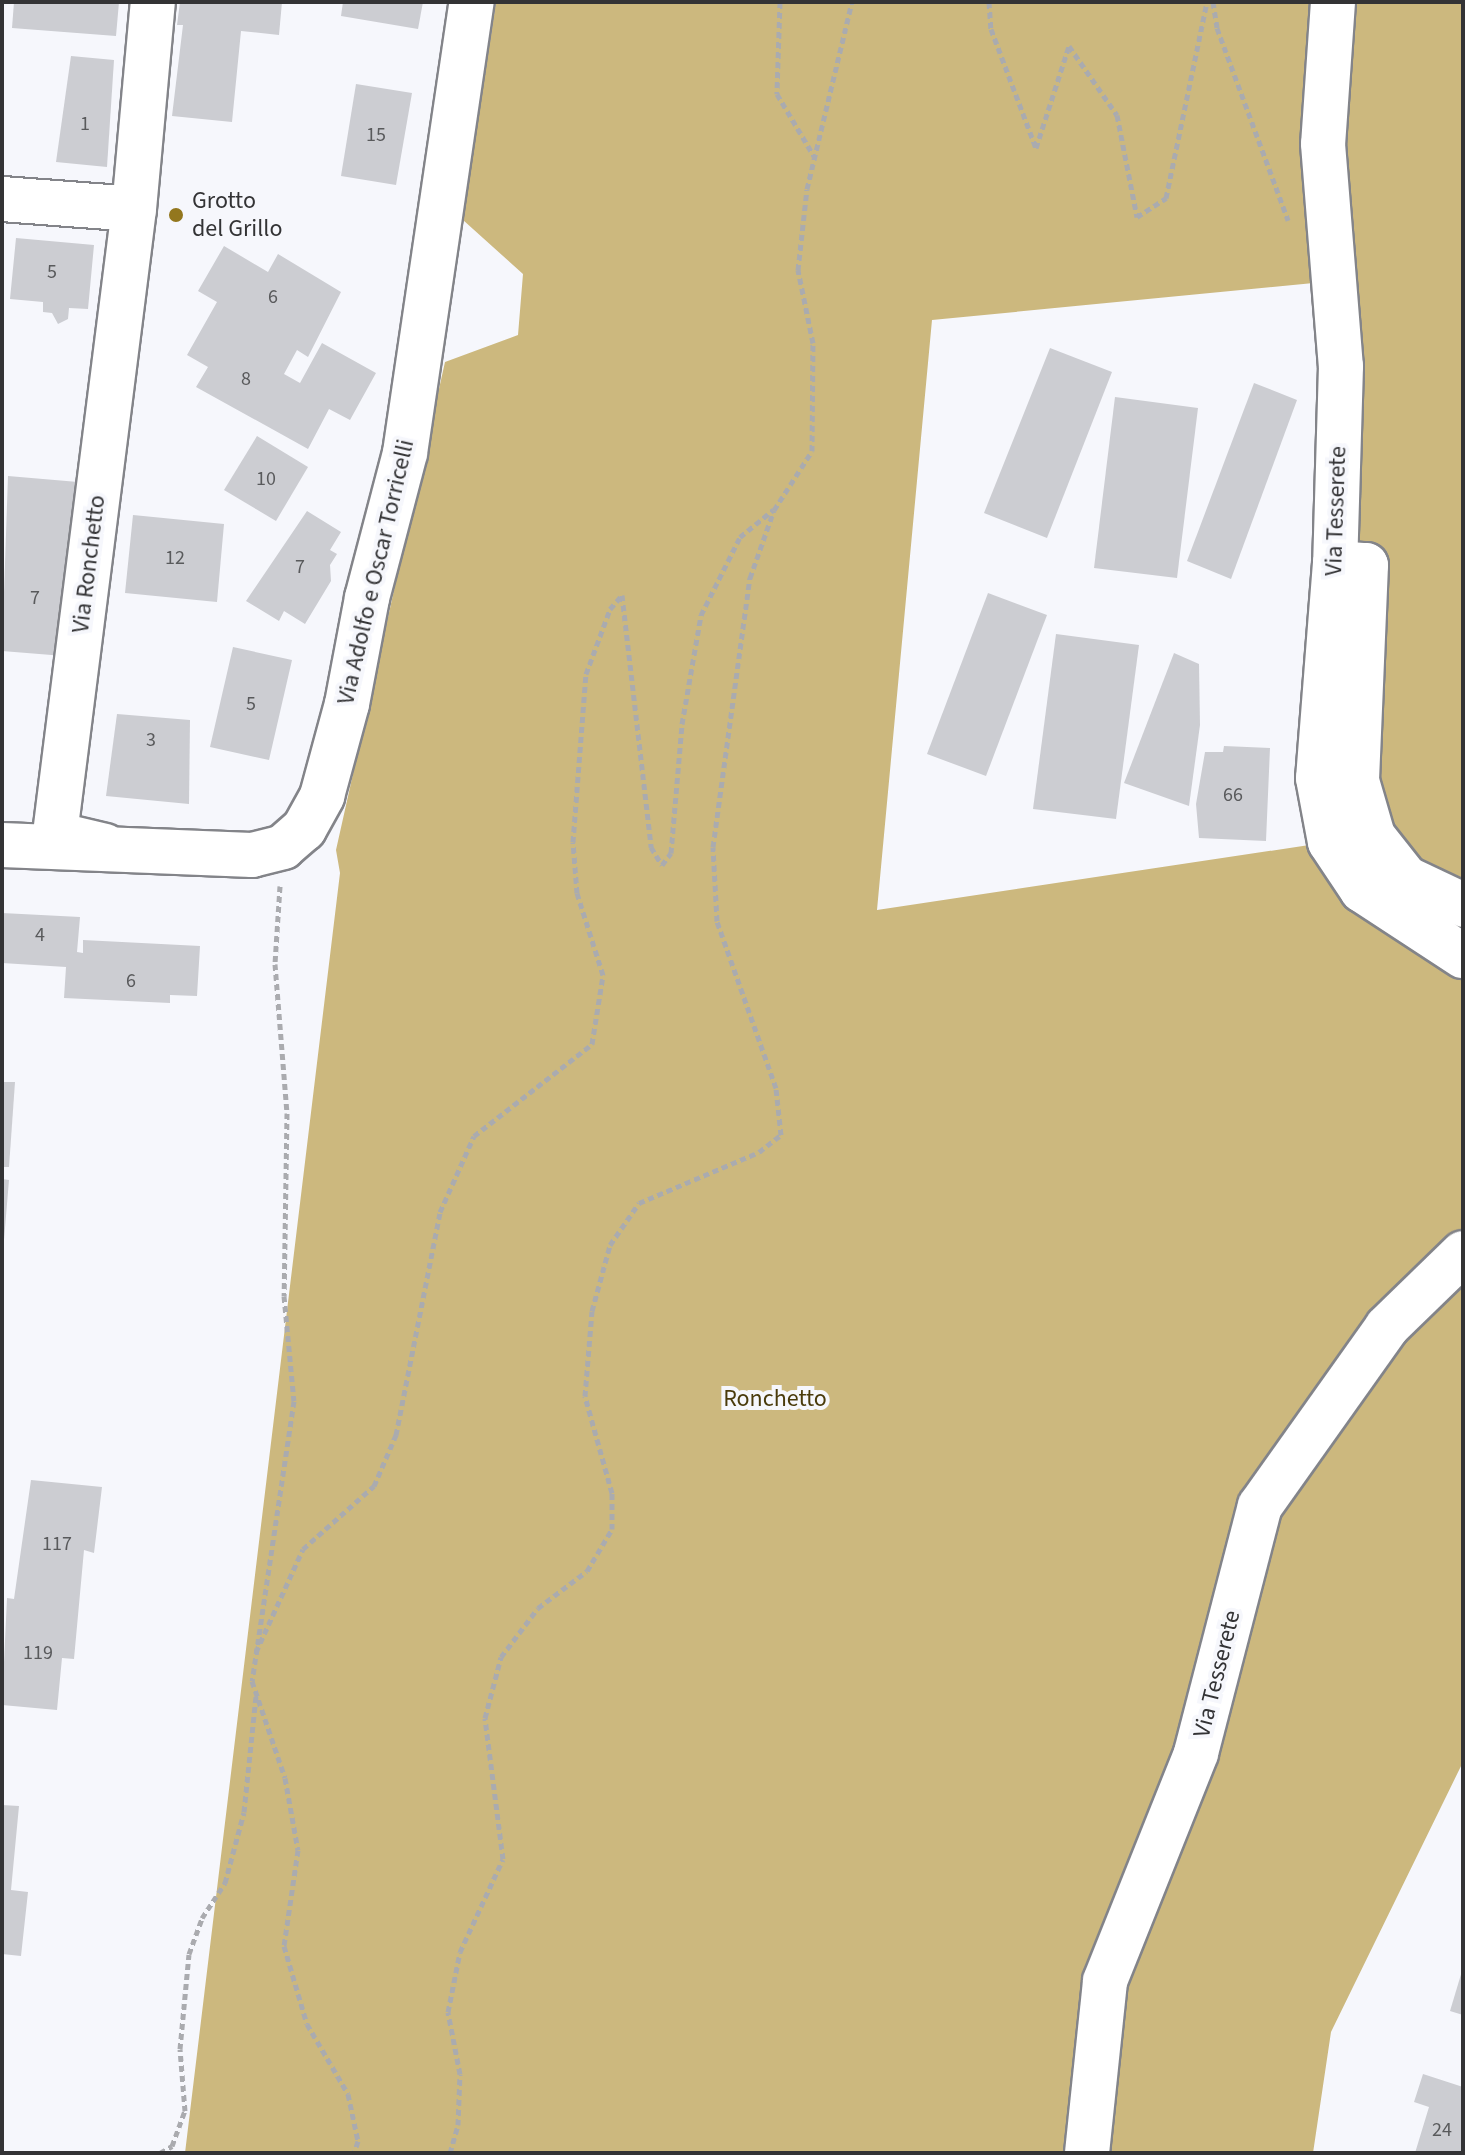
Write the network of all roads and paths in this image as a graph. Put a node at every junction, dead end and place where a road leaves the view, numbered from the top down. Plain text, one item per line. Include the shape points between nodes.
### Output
1 (153, 2) edge
2 (472, 2) edge
3 (780, 2) edge
4 (852, 2) edge
5 (989, 2) edge
6 (1210, 2) edge
7 (1333, 2) edge
8 (814, 157) junction
9 (2, 199) edge
10 (134, 209) junction
11 (1291, 223) dead end
12 (774, 510) junction
13 (1335, 563) junction
14 (2, 845) edge
15 (283, 847) junction
16 (138, 853) junction
17 (1463, 905) edge
18 (1463, 956) edge
19 (1463, 1253) edge
20 (256, 1652) junction
21 (257, 1694) junction
22 (160, 2153) edge
23 (354, 2153) edge
24 (450, 2153) edge
25 (1087, 2153) edge

1 - 10 street, Via Ronchetto
2 - 15 street, Via Adolfo e Oscar Torricelli via 405,453 322,796 304,829
3 - 8 path via 777,94
4 - 8 path
5 - 6 path via 991,29 1036,148 1069,46 1117,115 1137,217 1166,198
6 - 11 path via 1282,211
7 - 13 street, Via Tesserete via 1323,144 1341,366
8 - 12 path via 798,270 813,343 812,451
9 - 10 street
10 - 16 street, Via Ronchetto via 55,834
12 - 20 path via 740,537 701,615 682,724 671,853 662,865 651,847 622,595 610,609 586,674 573,842 577,893 603,975 592,1044 474,1136 440,1212 396,1435 374,1486 303,1549
12 - 24 path via 750,578 713,847 717,921 776,1088 781,1135 759,1152 639,1203 610,1245 592,1311 585,1396 612,1493 612,1529 587,1571 538,1608 501,1657 485,1718 503,1859 460,1952 448,2012 460,2074 458,2125
13 - 17 street via 1366,565 1357,781 1373,836 1406,878
13 - 18 street, Via Tesserete via 1318,778 1330,842 1362,890
14 - 16 street
15 - 16 street via 252,855
15 - 20 path via 275,964 287,1113 284,1296 294,1401
19 - 25 street, Via Tesserete via 1387,1327 1260,1506 1196,1753 1105,1981
20 - 21 path via 252,1681
21 - 22 path via 244,1812 225,1883 202,1918 189,1954 180,2049 185,2111 172,2146
21 - 23 path via 285,1778 298,1850 284,1946 307,2024 348,2094 358,2141

